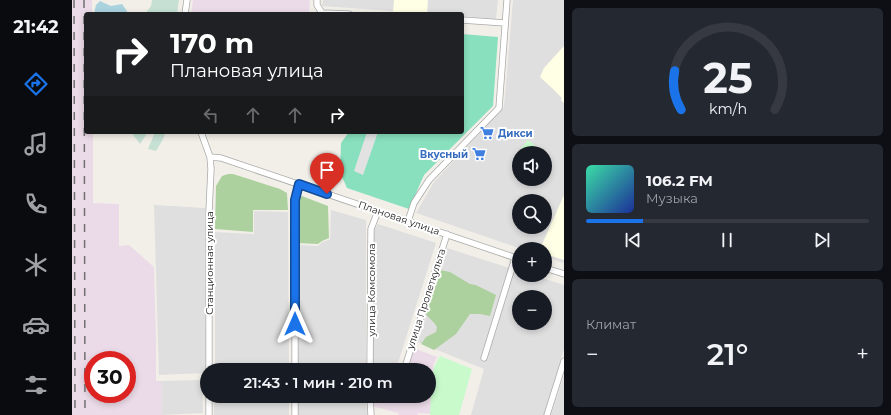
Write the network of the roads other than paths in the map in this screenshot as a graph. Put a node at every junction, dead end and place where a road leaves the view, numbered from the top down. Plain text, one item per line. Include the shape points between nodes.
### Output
1 (187, 0) edge
2 (317, 0) edge
3 (507, 0) edge
4 (185, 12) edge
5 (322, 12) edge
6 (464, 20) edge
7 (505, 23) junction
8 (202, 134) edge
9 (210, 157) junction
10 (299, 184) junction
11 (378, 211) junction
12 (408, 221) junction
13 (447, 234) junction
14 (512, 256) edge
15 (552, 270) edge
16 (512, 273) edge
17 (564, 274) edge
18 (484, 358) dead end
19 (564, 361) edge
20 (209, 363) edge
21 (295, 363) edge
22 (370, 363) edge
23 (406, 363) edge
24 (209, 403) edge
25 (295, 403) edge
26 (370, 403) edge
27 (209, 415) edge
28 (295, 415) edge
29 (371, 415) edge
30 (547, 415) edge

1 - 4 street
2 - 5 street
3 - 7 street
6 - 7 street
7 - 12 street via 499,108 429,180 414,203
8 - 9 street, Станционная улица
9 - 10 street, Плановая улица via 221,158
9 - 20 street, Станционная улица
10 - 11 street, Плановая улица
10 - 21 street via 295,200
11 - 12 street, Плановая улица
11 - 22 street, улица Комсомола via 371,228
12 - 13 street, Плановая улица
13 - 14 street, Плановая улица
13 - 23 street, улица Пролеткульта
15 - 17 street
16 - 18 street
19 - 30 street
24 - 27 street
25 - 28 street
26 - 29 street

